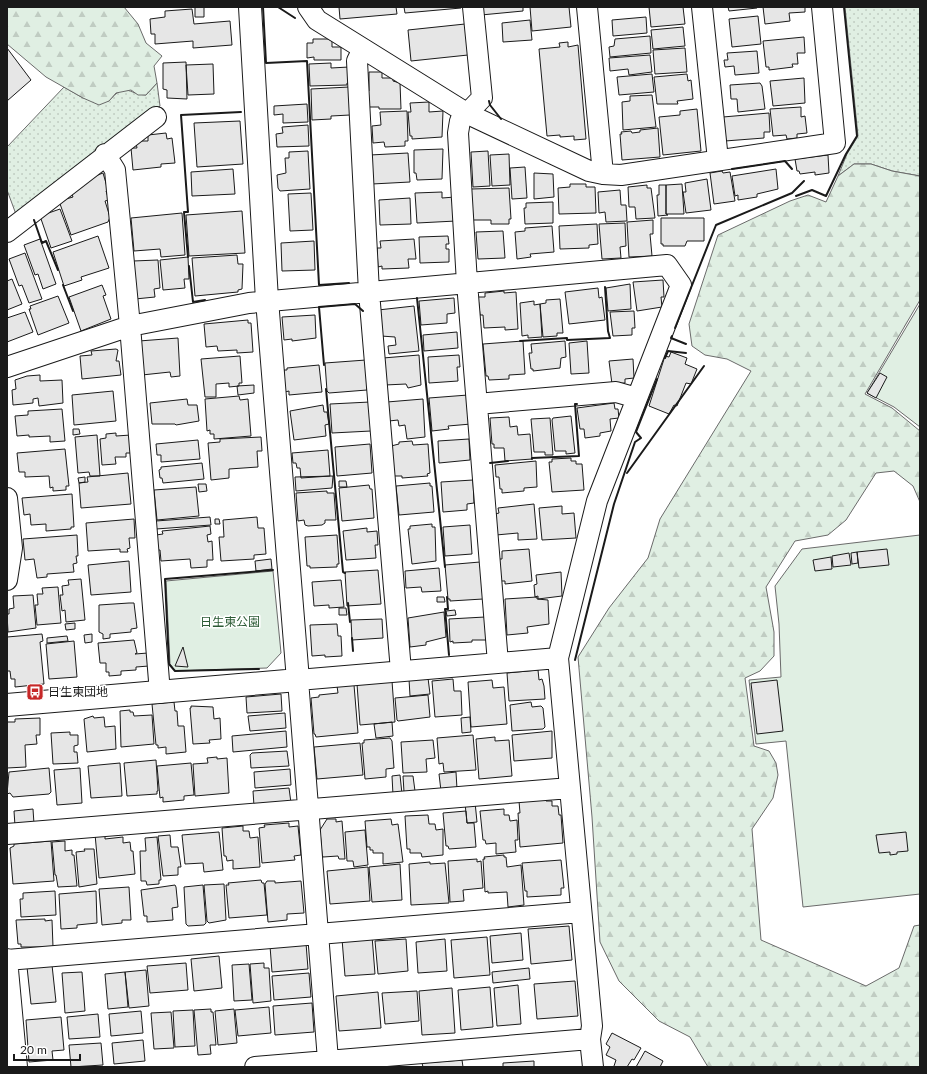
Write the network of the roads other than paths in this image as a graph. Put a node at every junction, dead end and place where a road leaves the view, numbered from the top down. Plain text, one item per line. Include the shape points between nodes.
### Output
1 (250, 7) edge
2 (308, 7) edge
3 (473, 7) edge
4 (587, 7) edge
5 (702, 7) edge
6 (822, 7) edge
7 (363, 49) junction
8 (468, 114) junction
9 (156, 117) dead end
10 (105, 154) junction
11 (718, 160) junction
12 (603, 174) junction
13 (7, 232) edge
14 (467, 282) junction
15 (369, 292) junction
16 (267, 300) junction
17 (130, 326) junction
18 (7, 367) edge
19 (637, 398) junction
20 (477, 404) junction
21 (7, 498) edge
22 (7, 580) edge
23 (558, 658) junction
24 (498, 662) junction
25 (401, 670) junction
26 (298, 680) junction
27 (160, 693) junction
28 (7, 705) edge
29 (570, 788) junction
30 (307, 809) junction
31 (7, 834) edge
32 (581, 912) junction
33 (318, 933) junction
34 (7, 959) edge
35 (590, 1039) junction
36 (328, 1060) junction
37 (17, 1067) edge
38 (261, 1067) edge
39 (593, 1067) edge

1 - 16 street
2 - 7 street via 317,20
3 - 8 street via 482,98
4 - 12 street
5 - 11 street
6 - 11 street via 835,142
7 - 8 street
7 - 15 street via 357,61
8 - 12 street via 589,170
8 - 14 street via 460,121 458,133
9 - 10 street
10 - 13 street
10 - 17 street via 115,170
11 - 12 street via 621,175
14 - 15 street
14 - 19 street via 667,265 681,285
14 - 20 street
15 - 16 street
15 - 25 street
16 - 17 street
16 - 26 street
17 - 18 street
17 - 27 street
19 - 20 street via 616,392
19 - 23 street via 597,501
20 - 24 street
21 - 22 street via 12,548
23 - 24 street
23 - 29 street
24 - 25 street
25 - 26 street
26 - 27 street
26 - 30 street
27 - 28 street
29 - 30 street
29 - 32 street
30 - 31 street
30 - 33 street
32 - 33 street
32 - 35 street via 592,1026
33 - 34 street
33 - 36 street
34 - 37 street
35 - 36 street
35 - 39 street
36 - 38 street

